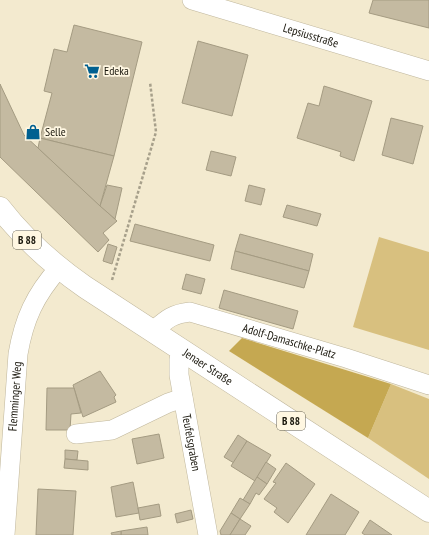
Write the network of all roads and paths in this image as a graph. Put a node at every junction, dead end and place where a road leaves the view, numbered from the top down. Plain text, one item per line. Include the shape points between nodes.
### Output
1 (192, 0) edge
2 (429, 71) edge
3 (150, 82) dead end
4 (0, 208) edge
5 (59, 268) junction
6 (104, 299) junction
7 (153, 331) junction
8 (184, 351) junction
9 (429, 385) edge
10 (183, 398) junction
11 (6, 432) edge
12 (76, 434) dead end
13 (429, 511) edge
14 (5, 535) edge
15 (208, 535) edge

1 - 2 street, Lepsiusstraße
3 - 6 path via 156,132 113,278
4 - 5 main road, Jenaer Straße / B 88 via 28,241
5 - 6 main road, Jenaer Straße / B 88
5 - 11 street, Flemminger Weg via 42,287 22,332
6 - 7 main road, Jenaer Straße / B 88
7 - 8 main road, Jenaer Straße / B 88
7 - 9 street, Adolf-Damaschke-Platz via 168,318 178,313 190,312
8 - 10 street, Teufelsgraben via 178,359
8 - 13 main road, Jenaer Straße / B 88
10 - 12 street via 112,430
10 - 15 street, Teufelsgraben
11 - 14 street, Flemminger Weg

